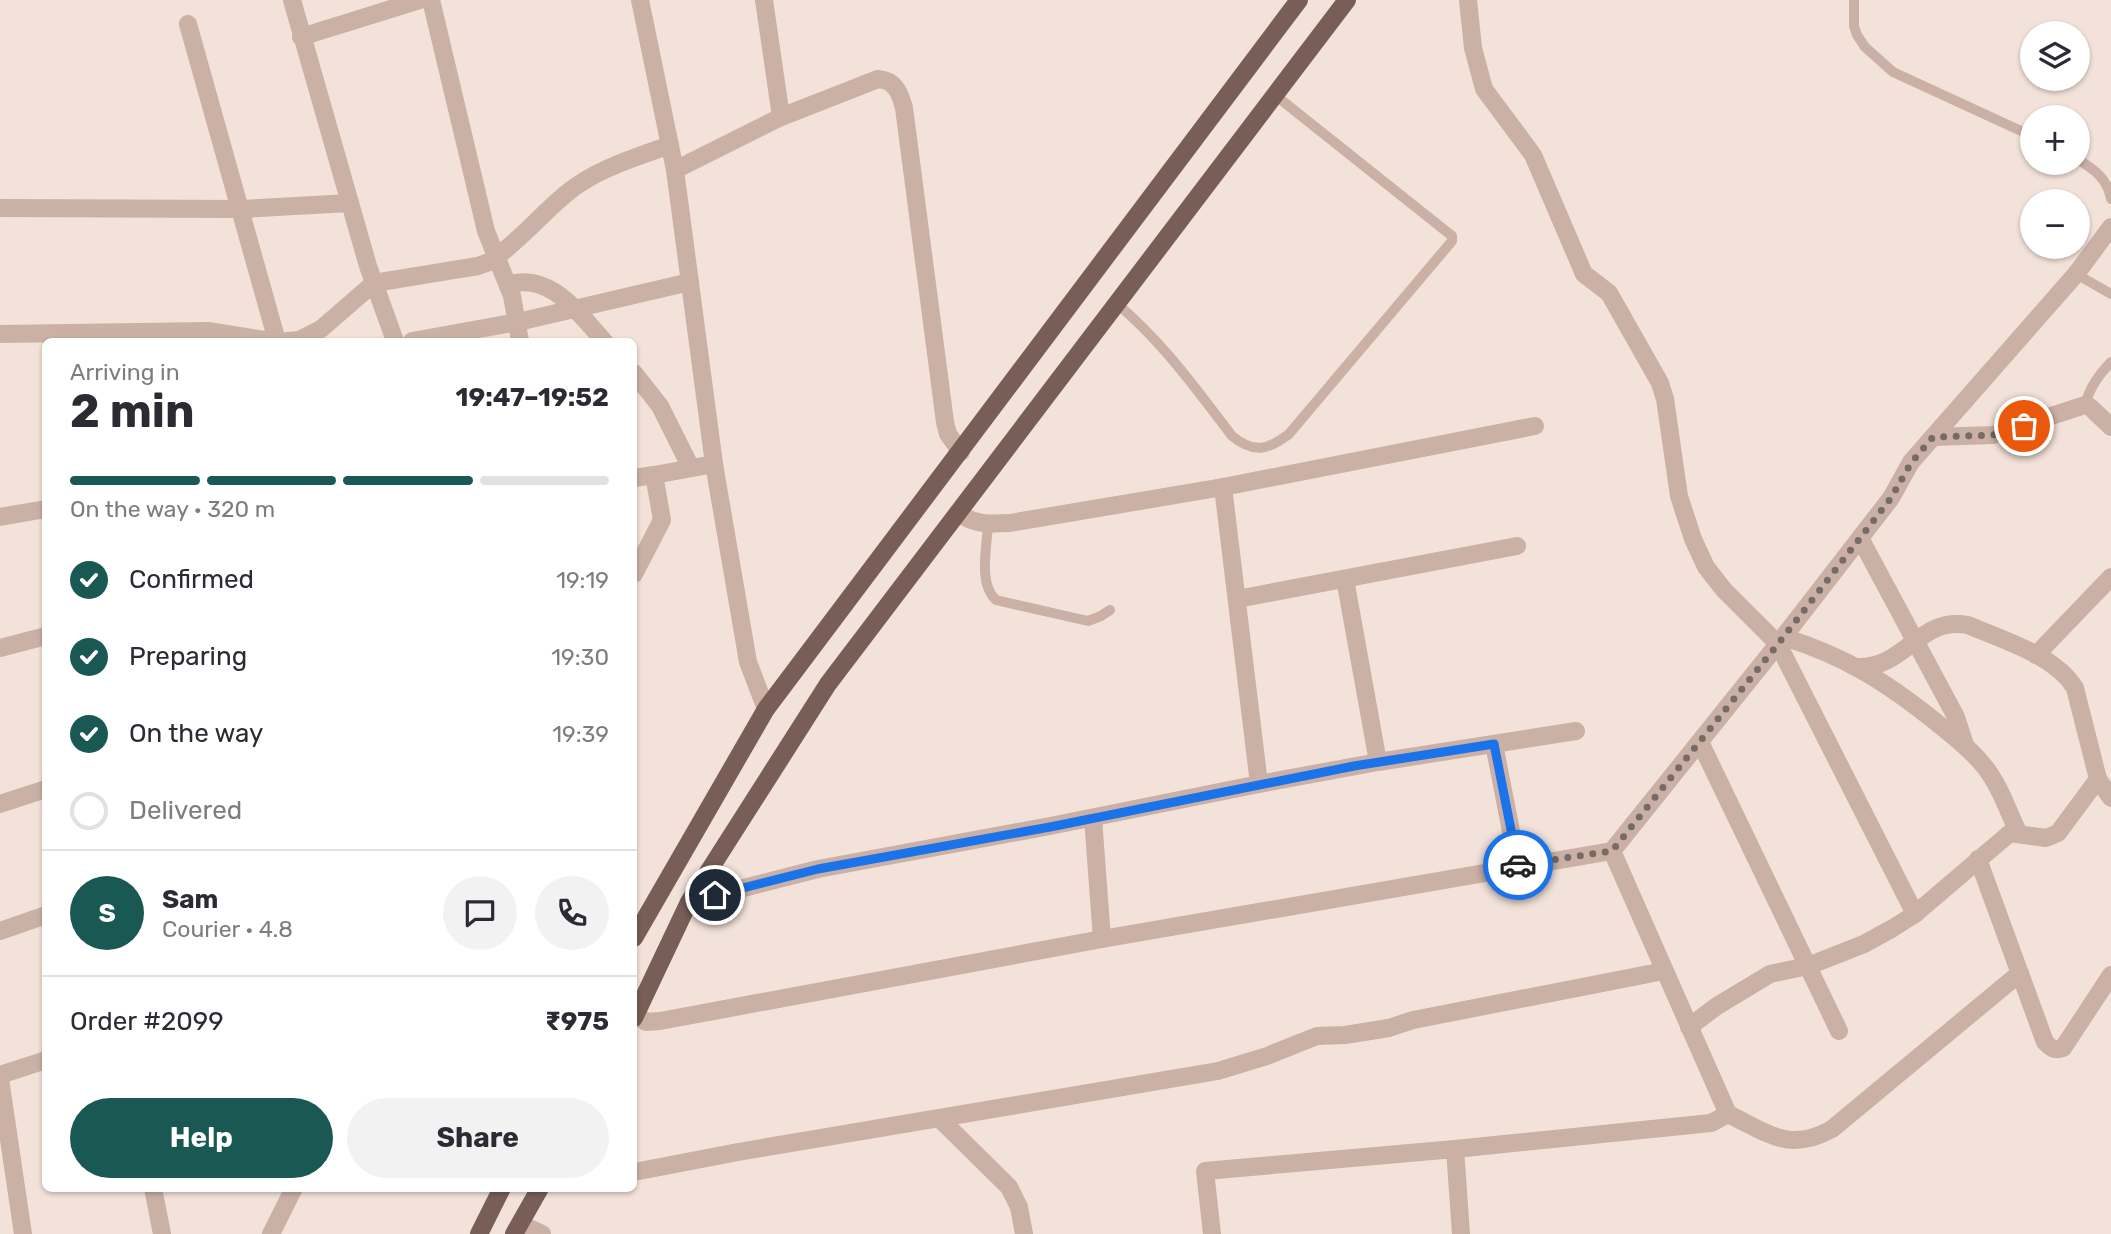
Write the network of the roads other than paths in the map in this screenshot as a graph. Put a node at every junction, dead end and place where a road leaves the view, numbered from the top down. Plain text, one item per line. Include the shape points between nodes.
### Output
1 (292, 0) edge
2 (420, 0) edge
3 (431, 0) edge
4 (640, 0) edge
5 (764, 0) edge
6 (1299, 0) edge
7 (1347, 0) edge
8 (1468, 0) edge
9 (1854, 0) edge
10 (188, 24) dead end
11 (301, 37) junction
12 (1275, 94) junction
13 (780, 117) junction
14 (2020, 130) edge
15 (670, 145) junction
16 (2090, 167) edge
17 (675, 170) junction
18 (2111, 200) edge
19 (349, 203) junction
20 (0, 208) edge
21 (242, 209) junction
22 (2111, 227) edge
23 (496, 257) junction
24 (2076, 274) junction
25 (690, 282) junction
26 (374, 283) junction
27 (508, 285) junction
28 (2111, 294) edge
29 (1116, 303) junction
30 (575, 309) junction
31 (518, 321) junction
32 (0, 334) edge
33 (166, 337) edge
34 (252, 338) edge
35 (276, 338) edge
36 (303, 338) edge
37 (394, 338) edge
38 (428, 338) edge
39 (520, 338) edge
40 (601, 338) edge
41 (2111, 362) edge
42 (637, 377) edge
43 (2085, 405) junction
44 (1535, 426) dead end
45 (2111, 427) edge
46 (1933, 437) junction
47 (961, 452) junction
48 (715, 464) junction
49 (691, 468) junction
50 (654, 475) junction
51 (637, 478) edge
52 (1223, 487) junction
53 (42, 510) edge
54 (958, 513) junction
55 (0, 517) edge
56 (988, 524) junction
57 (1860, 538) junction
58 (1517, 546) dead end
59 (637, 568) edge
60 (2111, 577) edge
61 (1345, 579) junction
62 (1237, 600) junction
63 (1110, 610) dead end
64 (42, 637) edge
65 (1916, 640) junction
66 (1780, 641) junction
67 (0, 648) edge
68 (2036, 655) junction
69 (1859, 667) junction
70 (766, 709) junction
71 (1576, 731) dead end
72 (1700, 742) junction
73 (1494, 744) junction
74 (1965, 745) junction
75 (1378, 762) junction
76 (1259, 784) junction
77 (42, 790) edge
78 (2107, 790) edge
79 (0, 804) edge
80 (1093, 818) junction
81 (2018, 832) junction
82 (1612, 851) junction
83 (1978, 859) junction
84 (1518, 867) junction
85 (689, 902) junction
86 (1915, 914) junction
87 (42, 916) edge
88 (0, 930) edge
89 (637, 933) edge
90 (1102, 939) junction
91 (1808, 966) junction
92 (1664, 971) junction
93 (2020, 973) junction
94 (2111, 975) edge
95 (637, 1010) edge
96 (637, 1018) edge
97 (1689, 1027) junction
98 (1839, 1031) dead end
99 (42, 1061) edge
100 (0, 1077) edge
101 (1728, 1114) junction
102 (939, 1118) junction
103 (1455, 1149) junction
104 (637, 1171) edge
105 (154, 1192) edge
106 (500, 1192) edge
107 (540, 1192) edge
108 (288, 1193) edge
109 (517, 1229) edge
110 (23, 1234) edge
111 (162, 1234) edge
112 (271, 1234) edge
113 (479, 1234) edge
114 (542, 1234) edge
115 (1024, 1234) edge
116 (1212, 1234) edge
117 (1461, 1234) edge

1 - 11 street
2 - 11 street
3 - 23 street
4 - 15 street
5 - 13 street
6 - 47 main road
7 - 12 main road
8 - 66 street via 1473,48 1484,89 1533,155 1584,274 1609,293 1660,383 1679,496 1706,567 1724,590
9 - 14 lane via 1857,35 1893,72
10 - 21 street
11 - 19 street
12 - 29 main road
12 - 29 lane via 1452,236 1452,241 1289,434 1267,447 1243,445 1232,436 1168,353
13 - 17 street
13 - 47 street via 878,79 895,85 901,97 944,422
15 - 17 street
15 - 23 street via 587,178
16 - 18 lane via 2104,181
17 - 25 street
19 - 21 street
19 - 26 street
20 - 21 street
21 - 35 street
22 - 24 street
23 - 26 street via 478,266
23 - 27 street
24 - 28 lane
24 - 46 street
25 - 30 street
25 - 48 street
26 - 36 street via 321,329
26 - 37 street
27 - 30 street via 538,283
27 - 31 street
29 - 54 main road
30 - 31 street
30 - 40 street
31 - 38 street
31 - 39 street
32 - 33 street
33 - 34 street via 208,331
41 - 43 lane via 2096,377
42 - 49 street via 660,406
43 - 45 street
43 - 46 street via 1993,435
44 - 52 street
46 - 57 street
47 - 70 main road
48 - 49 street
48 - 70 street via 748,662
49 - 50 street
50 - 51 street
50 - 59 street via 663,520
52 - 56 street
52 - 62 street
53 - 55 street
54 - 56 street via 971,522
54 - 85 main road via 828,684
56 - 63 lane via 986,583 996,600 1088,621
57 - 65 street
57 - 66 street
58 - 61 street
60 - 68 street
61 - 62 street
61 - 75 street
62 - 76 street
64 - 67 street
65 - 68 street via 1933,628 1956,623
65 - 69 street via 1881,664
65 - 74 street via 1956,717
66 - 69 street via 1818,648
66 - 72 street
66 - 86 street
68 - 78 street via 2056,666 2075,688
69 - 74 street
70 - 89 main road
71 - 73 street
72 - 82 street
72 - 91 street
73 - 75 street
73 - 84 street
74 - 81 street via 1986,768
75 - 76 street
76 - 80 street
77 - 79 street
78 - 81 street via 2058,833 2046,838
80 - 85 street via 818,869
80 - 90 street
81 - 83 street via 2004,837
82 - 84 street
82 - 92 street
83 - 86 street
83 - 93 street
84 - 90 street
85 - 95 main road
86 - 91 street via 1864,944
87 - 88 street
90 - 96 street via 660,1021
91 - 97 street via 1770,974
91 - 98 street
92 - 97 street
92 - 102 street via 1389,1028 1317,1036 1218,1071
93 - 94 street via 2045,1042 2057,1050 2063,1048
93 - 101 street via 1820,1135 1780,1139
97 - 101 street
99 - 100 street
100 - 110 street
101 - 103 street via 1711,1123
102 - 104 street
102 - 115 street via 1009,1187
103 - 116 street via 1205,1171
103 - 117 street
105 - 111 street
106 - 113 main road
107 - 109 main road
108 - 112 street
109 - 114 street

